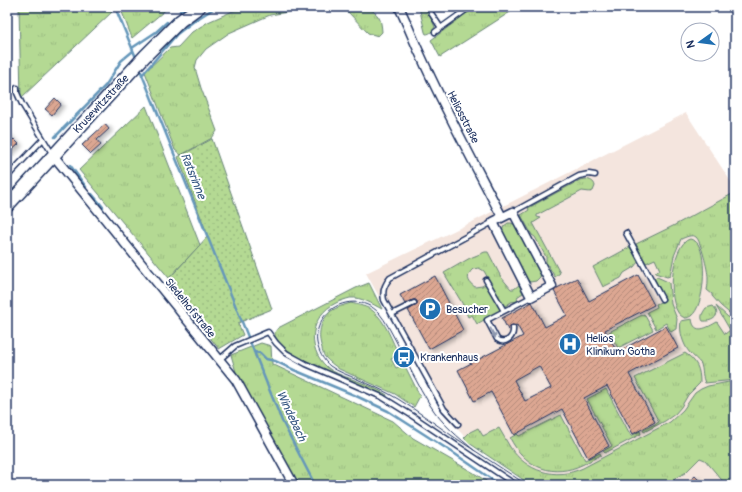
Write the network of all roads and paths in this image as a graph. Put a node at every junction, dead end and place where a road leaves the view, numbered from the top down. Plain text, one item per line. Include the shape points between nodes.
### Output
1 (199, 7) edge
2 (399, 7) edge
3 (405, 7) edge
4 (430, 7) edge
5 (470, 7) edge
6 (408, 26) junction
7 (441, 28) junction
8 (435, 32) dead end
9 (17, 88) dead end
10 (43, 139) junction
11 (53, 155) junction
12 (595, 175) dead end
13 (7, 177) edge
14 (7, 206) edge
15 (513, 212) junction
16 (502, 217) junction
17 (493, 222) junction
18 (626, 233) dead end
19 (486, 280) dead end
20 (531, 297) junction
21 (662, 299) dead end
22 (414, 302) dead end
23 (504, 311) junction
24 (392, 314) junction
25 (513, 328) dead end
26 (219, 360) junction
27 (458, 424) dead end
28 (294, 485) edge
29 (516, 485) edge

1 - 11 main road, Krusewitzstraße via 180,21 145,56
2 - 6 street
3 - 6 street
4 - 7 lane
5 - 7 lane
6 - 16 street, Heliosstraße via 419,53
7 - 8 lane
9 - 10 lane via 19,99
10 - 11 lane
10 - 13 lane
11 - 14 main road, Krusewitzstraße
11 - 26 street, Siedelhofstraße
12 - 15 lane via 579,176
15 - 16 street
15 - 20 street via 552,286
16 - 17 street
17 - 20 street
17 - 24 lane via 390,278 384,285 383,294
18 - 21 lane
19 - 23 lane
20 - 23 lane
22 - 24 lane
23 -> 25 lane via 487,320 497,339 502,342 510,338
24 - 27 lane via 444,409
26 - 28 street, Siedelhofstraße via 236,380
26 - 29 lane via 235,346 268,332 286,353 382,397

